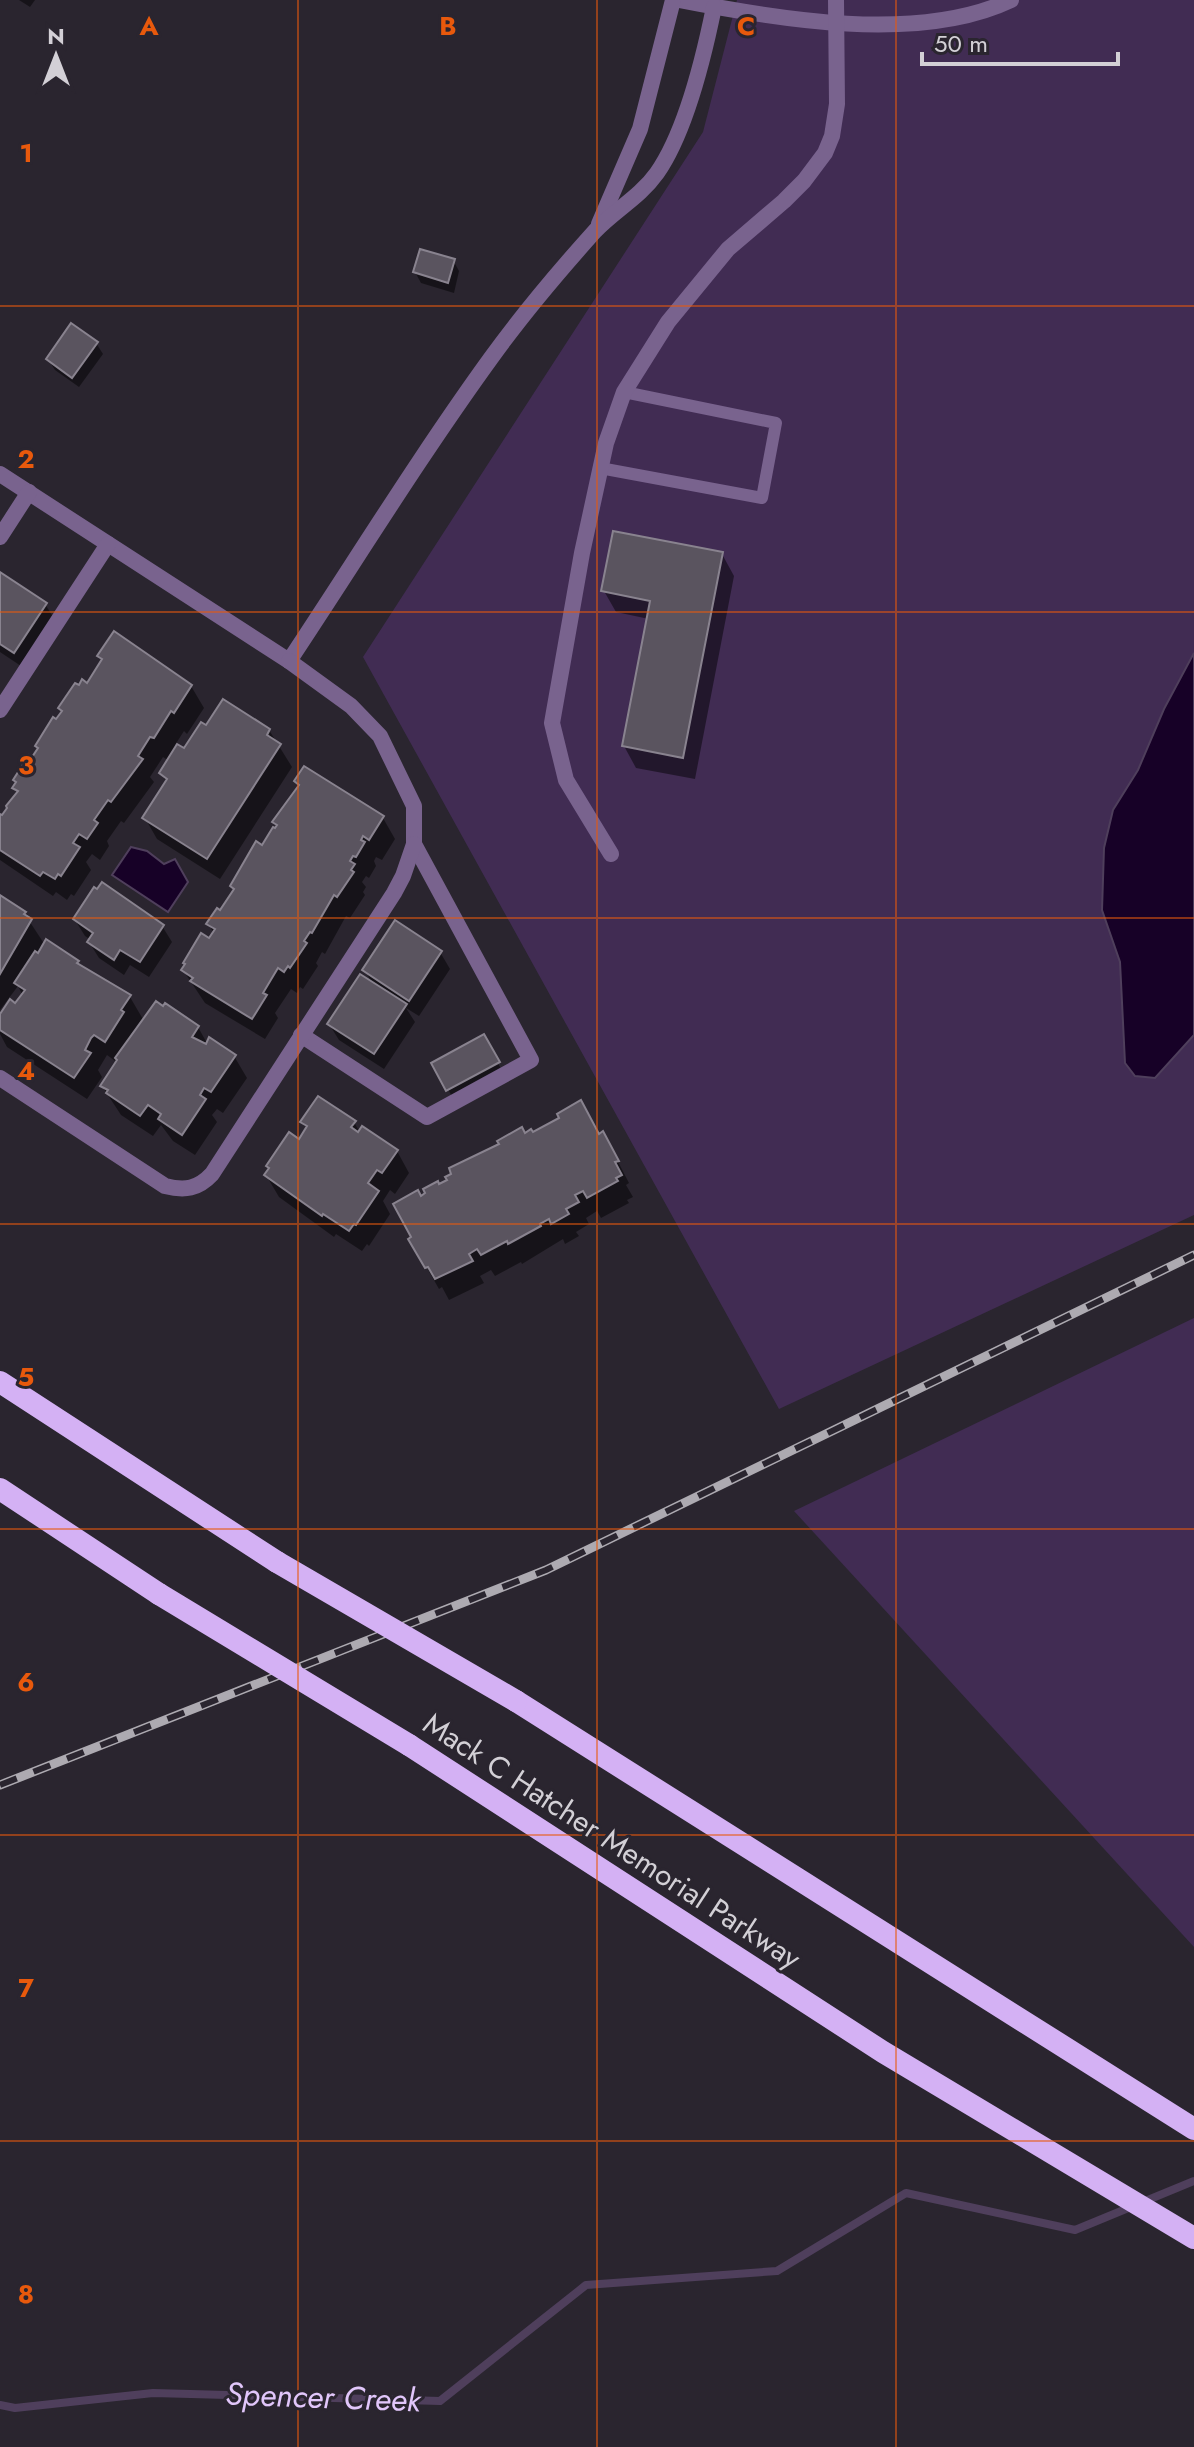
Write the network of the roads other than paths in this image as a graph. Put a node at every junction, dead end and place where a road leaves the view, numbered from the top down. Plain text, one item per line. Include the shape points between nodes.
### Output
1 (673, 0) edge
2 (679, 0) edge
3 (836, 0) edge
4 (1011, 0) edge
5 (714, 7) junction
6 (837, 23) junction
7 (597, 229) junction
8 (624, 392) junction
9 (600, 468) junction
10 (0, 474) edge
11 (29, 492) junction
12 (0, 537) edge
13 (108, 544) junction
14 (289, 661) junction
15 (0, 710) edge
16 (414, 844) junction
17 (611, 854) dead end
18 (301, 1035) junction
19 (0, 1078) edge
20 (0, 1382) edge
21 (0, 1489) edge
22 (1194, 2129) edge
23 (1194, 2238) edge

1 - 7 street via 640,129
2 - 5 street
3 - 6 street
4 - 6 street via 989,11 917,23
5 - 6 street
5 - 7 street via 672,146 638,195
6 - 8 street via 837,112 825,153 804,181 704,276
7 - 14 street via 491,358
8 - 9 street
8 - 9 lane via 776,423 762,498
9 - 17 street via 552,723 566,780
10 - 11 street
11 - 12 street
11 - 13 street
13 - 14 street
13 - 15 street
14 - 16 street via 351,706 380,736 414,806
16 - 18 street via 394,893
16 - 18 street via 531,1060 427,1117
18 - 19 street via 212,1174 191,1188 165,1186
20 - 22 highway, Mack C Hatcher Memorial Parkway, bridge via 277,1562 516,1701
21 - 23 highway, Mack C Hatcher Memorial Parkway, bridge via 159,1594 409,1745 883,2052

